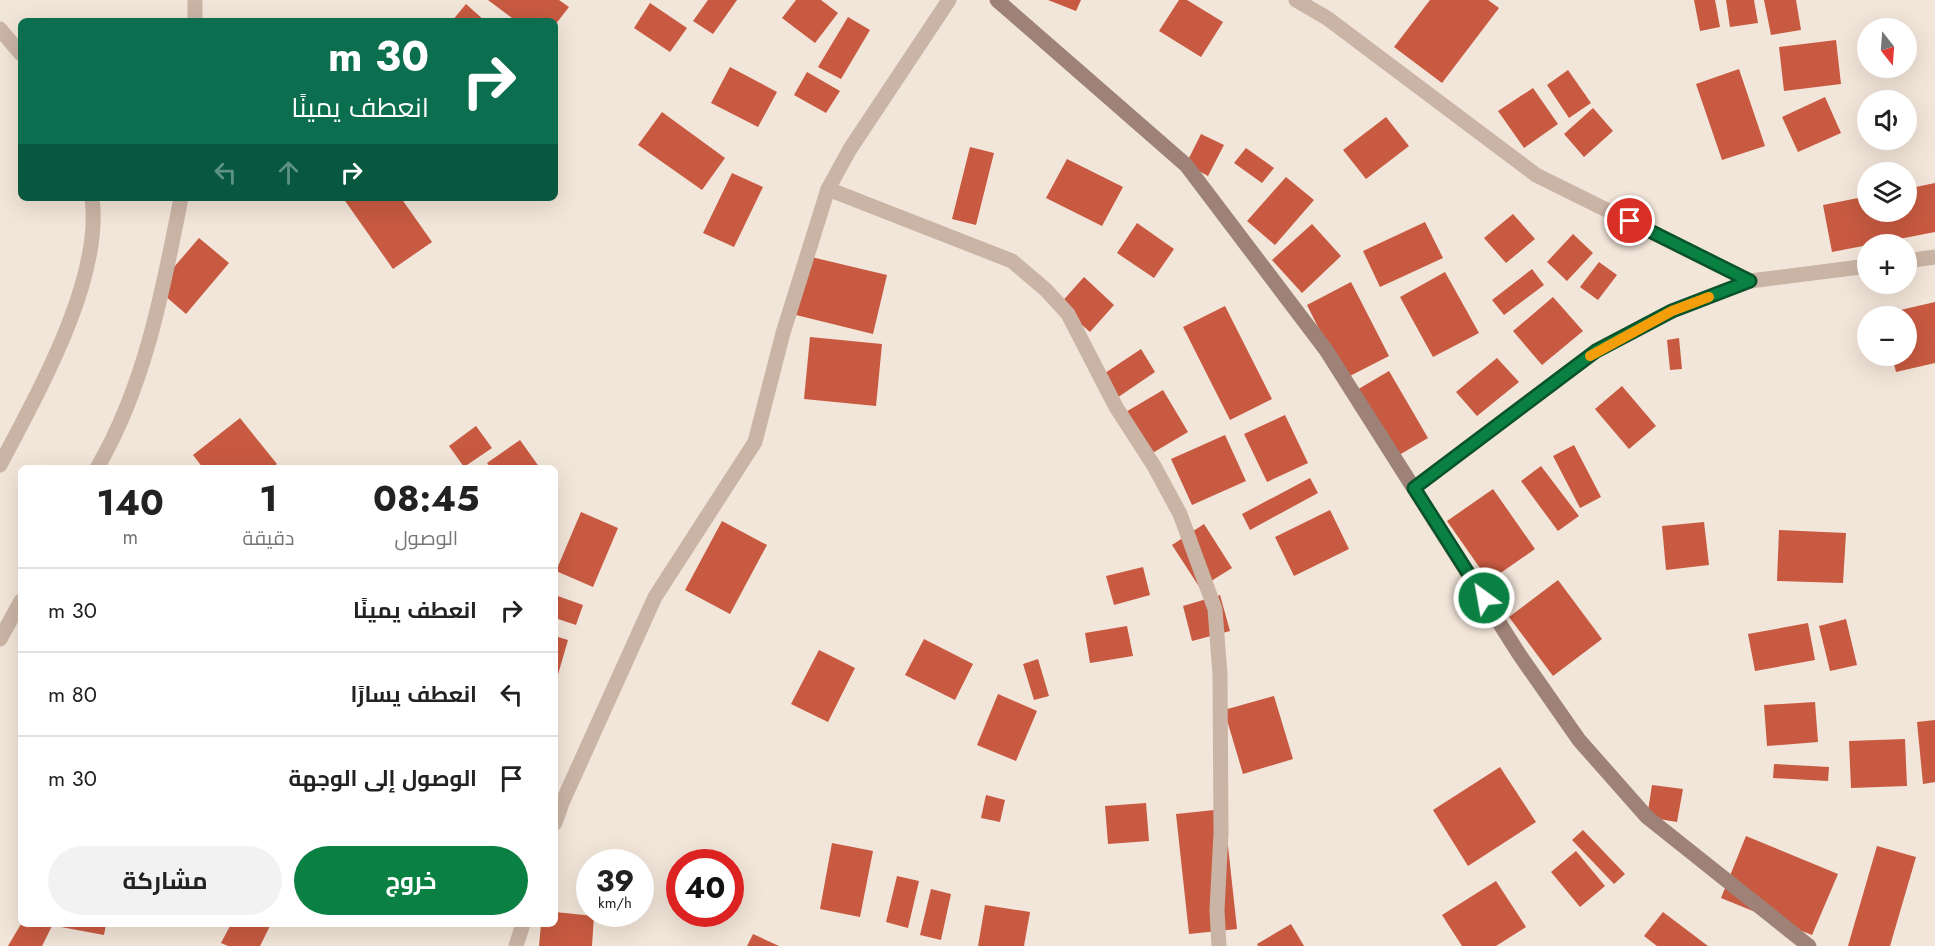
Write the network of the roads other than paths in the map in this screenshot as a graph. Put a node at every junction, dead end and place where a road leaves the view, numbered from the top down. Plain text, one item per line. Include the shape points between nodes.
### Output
1 (195, 0) edge
2 (950, 0) edge
3 (998, 0) edge
4 (1296, 0) edge
5 (195, 18) edge
6 (0, 29) edge
7 (18, 50) edge
8 (828, 189) junction
9 (92, 201) edge
10 (180, 201) edge
11 (1935, 257) edge
12 (1917, 259) edge
13 (1857, 267) edge
14 (1750, 281) junction
15 (0, 465) edge
16 (99, 465) edge
17 (1414, 488) junction
18 (18, 606) edge
19 (0, 639) edge
20 (558, 814) edge
21 (522, 927) edge
22 (516, 946) edge
23 (1219, 946) edge
24 (1809, 946) edge

1 - 5 street
2 - 8 street via 850,149
3 - 17 street via 1186,165 1326,350
4 - 14 street via 1327,18 1536,175
6 - 7 street
8 - 20 street via 783,333 755,442 655,597
8 - 23 street via 1012,261 1046,290 1068,314 1116,407 1180,514 1215,609 1220,675 1221,833 1216,910
9 - 15 street via 90,247 71,319
10 - 16 street via 142,365
11 - 12 street
13 - 14 street
14 - 17 street via 1672,311 1596,351
17 - 24 street via 1519,654 1579,740 1647,817
18 - 19 street
21 - 22 street

